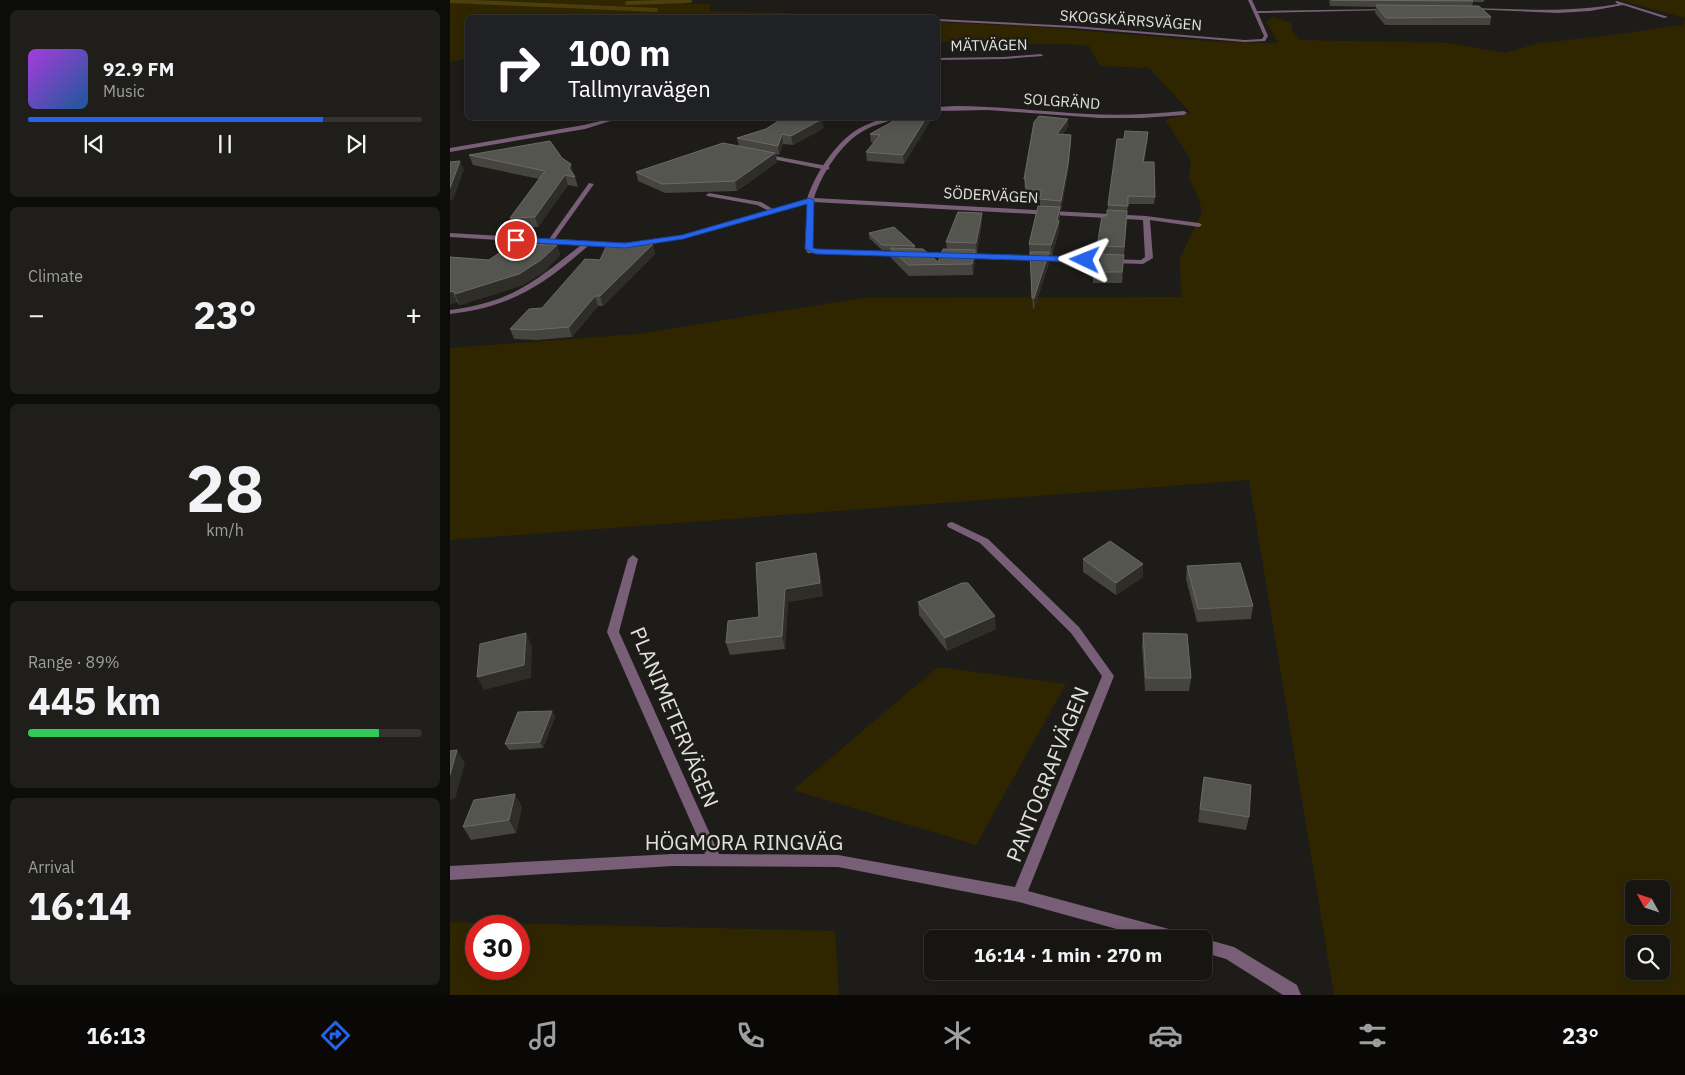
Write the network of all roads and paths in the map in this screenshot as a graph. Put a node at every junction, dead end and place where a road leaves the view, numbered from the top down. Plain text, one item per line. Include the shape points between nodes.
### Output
1 (1250, 0) edge
2 (1609, 0) edge
3 (1623, 4) junction
4 (1397, 9) edge
5 (1463, 9) edge
6 (1256, 12) junction
7 (1666, 17) dead end
8 (940, 20) edge
9 (1040, 55) dead end
10 (940, 58) edge
11 (940, 110) edge
12 (1184, 113) dead end
13 (610, 120) edge
14 (886, 120) edge
15 (450, 150) edge
16 (754, 154) edge
17 (827, 168) junction
18 (591, 184) dead end
19 (708, 195) edge
20 (810, 200) junction
21 (773, 211) junction
22 (1146, 218) junction
23 (1199, 225) dead end
24 (450, 235) edge
25 (550, 242) junction
26 (586, 244) junction
27 (450, 312) edge
28 (952, 525) dead end
29 (633, 559) dead end
30 (716, 861) junction
31 (450, 873) edge
32 (1019, 895) junction
33 (1147, 930) edge
34 (1212, 948) edge
35 (1292, 993) edge

1 - 6 street
2 - 3 street
3 - 5 street via 1558,12
3 - 7 street
4 - 6 street
6 - 8 street, SKOGSKÄRRSVÄGEN via 1266,36 1264,40
9 - 10 street, MÄTVÄGEN
11 - 12 street, SOLGRÄND via 1129,117
13 - 15 street
14 - 17 street via 856,133
16 - 17 street
17 - 20 street
18 - 25 street
19 - 21 street via 759,203
20 - 21 street, SÖDERVÄGEN
20 - 22 street, SÖDERVÄGEN
20 - 22 street via 809,249 816,252 1143,262 1149,258
21 - 26 street, SÖDERVÄGEN via 683,237 625,245
22 - 23 street, SÖDERVÄGEN
24 - 25 street, SÖDERVÄGEN
25 - 26 street, SÖDERVÄGEN
26 - 27 street via 516,295 477,309
28 - 32 street, PANTOGRAFVÄGEN via 984,541 1075,630 1108,676
29 - 30 street, PLANIMETERVÄGEN via 613,632
30 - 31 street, HÖGMORA RINGVÄG via 672,860
30 - 32 street, HÖGMORA RINGVÄG via 838,861
32 - 33 street, HÖGMORA RINGVÄG
34 - 35 street via 1229,952

